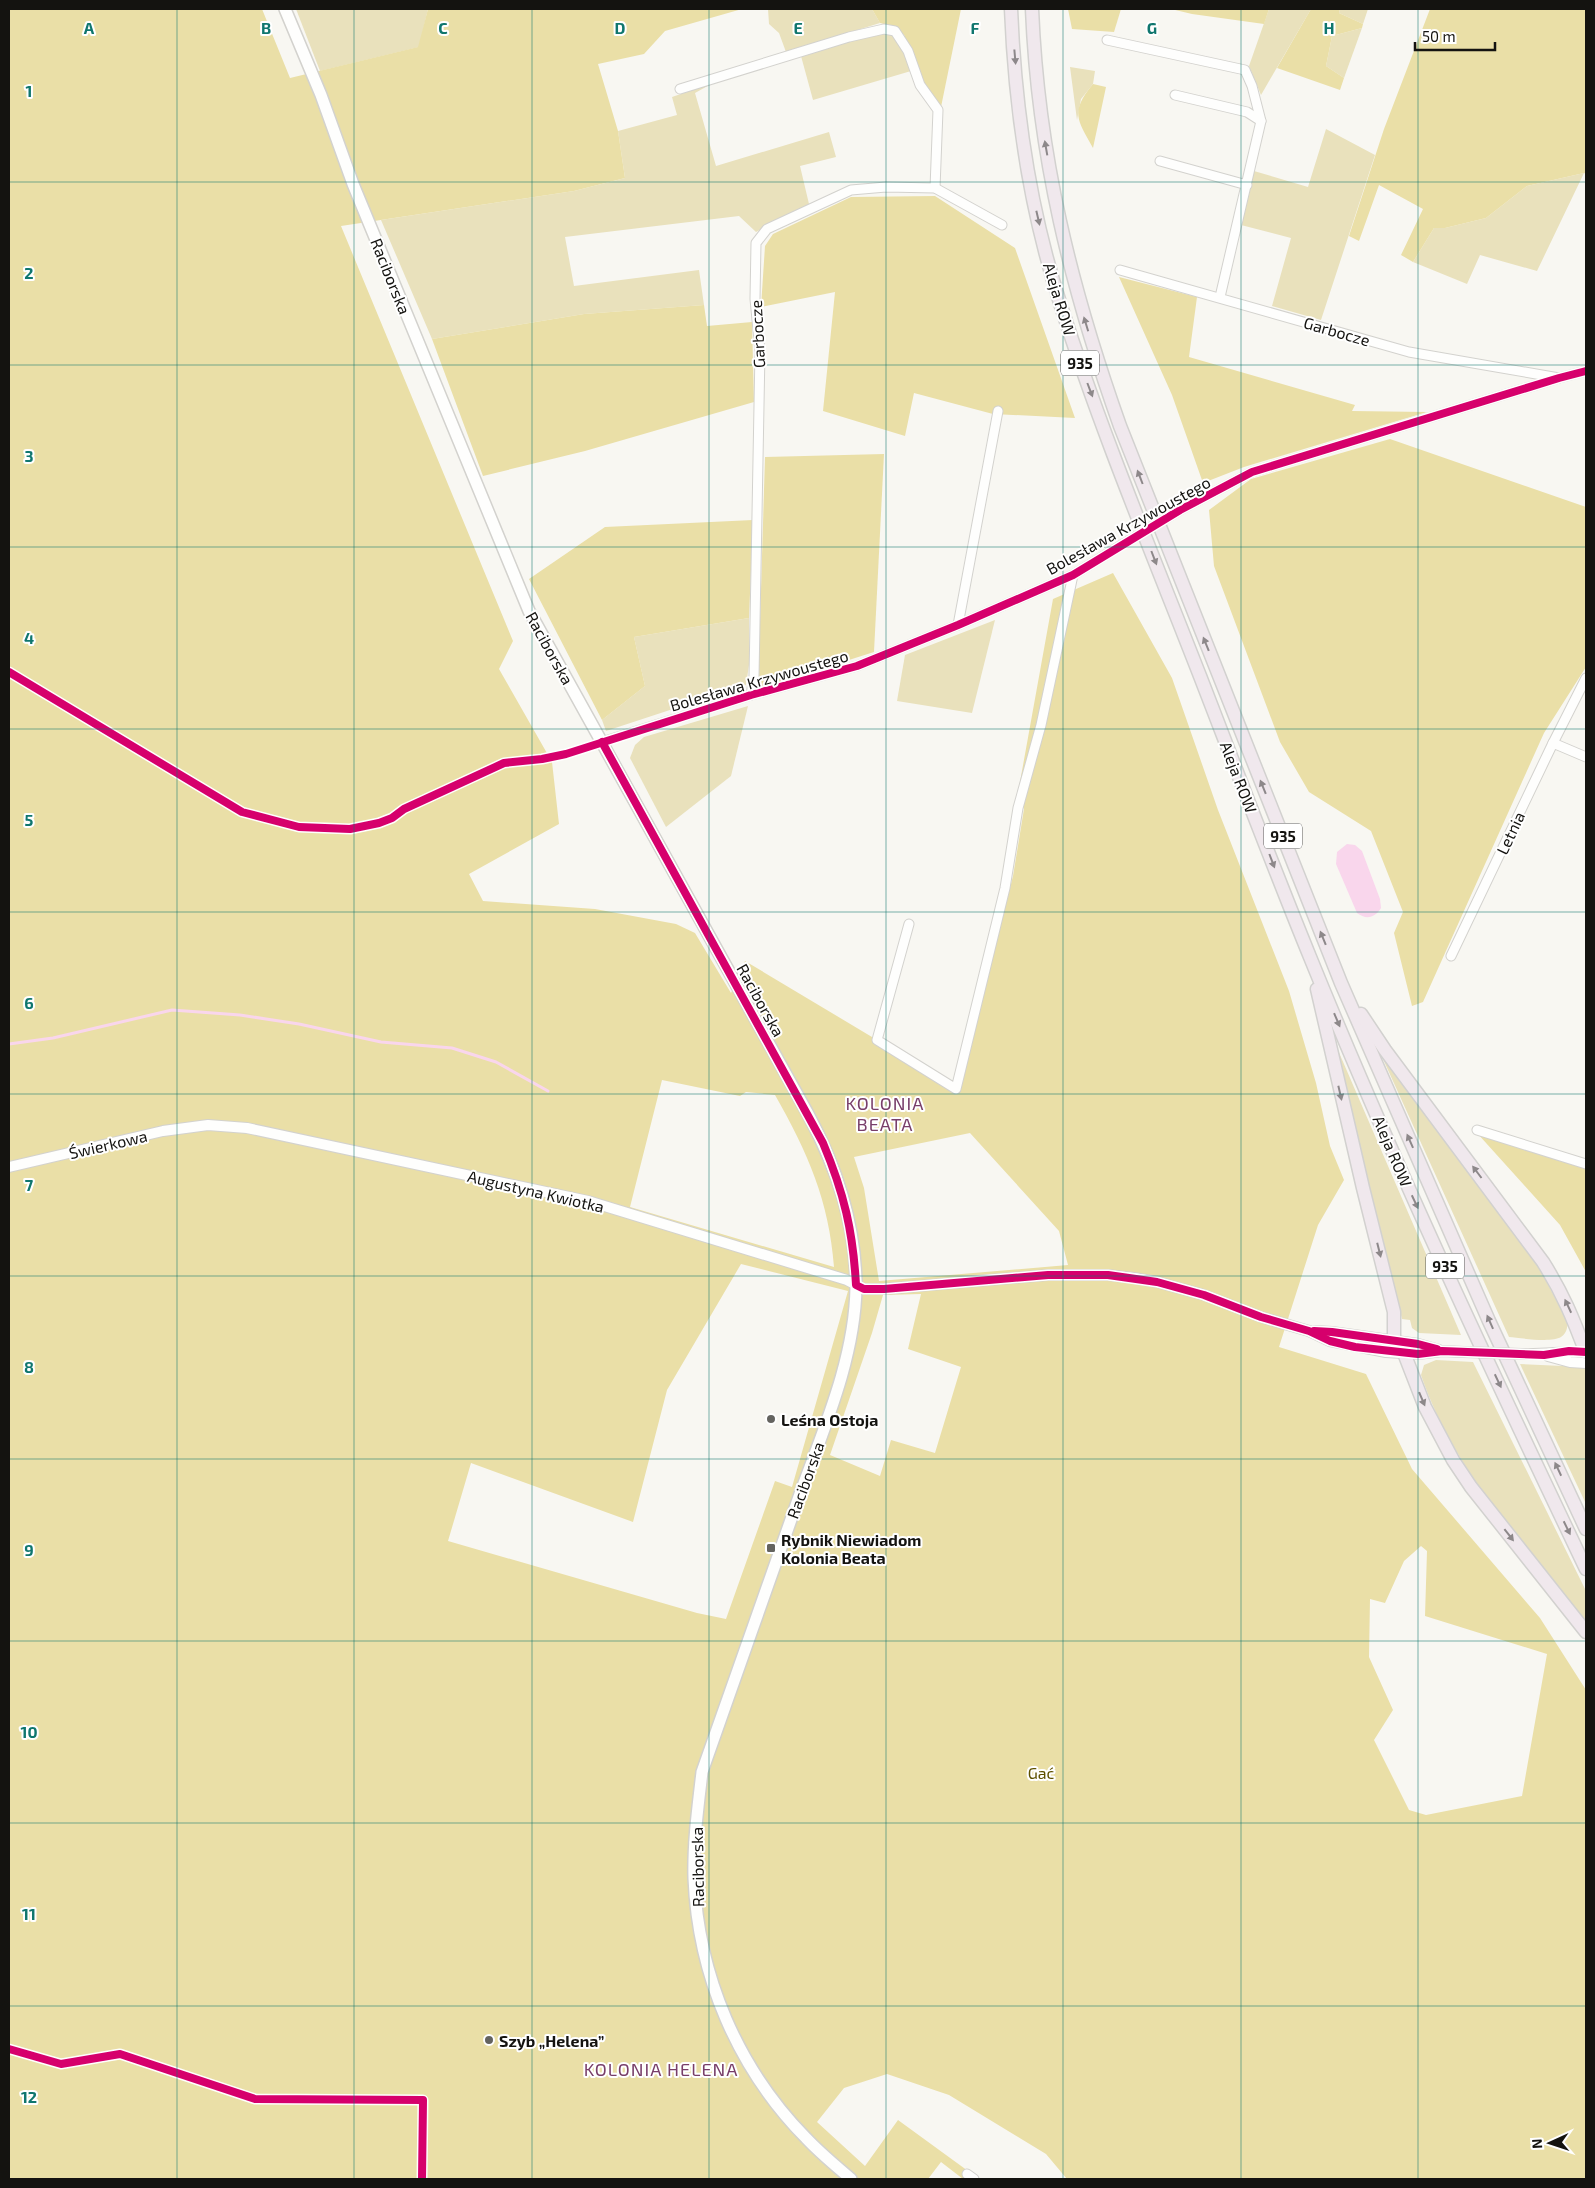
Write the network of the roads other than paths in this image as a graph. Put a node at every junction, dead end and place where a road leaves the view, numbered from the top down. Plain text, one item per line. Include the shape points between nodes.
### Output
1 (285, 9) edge
2 (1011, 9) edge
3 (1032, 9) edge
4 (1107, 40) dead end
5 (680, 89) dead end
6 (1175, 95) dead end
7 (1261, 121) junction
8 (1160, 161) dead end
9 (1247, 185) junction
10 (935, 188) junction
11 (1002, 225) dead end
12 (1120, 270) dead end
13 (1220, 297) junction
14 (1586, 371) edge
15 (1558, 378) junction
16 (998, 412) dead end
17 (1073, 575) junction
18 (958, 625) junction
19 (1586, 678) edge
20 (751, 695) junction
21 (602, 742) junction
22 (1553, 743) junction
23 (1586, 757) edge
24 (909, 924) dead end
25 (1451, 956) dead end
26 (1311, 960) junction
27 (1341, 983) junction
28 (208, 1125) joint
29 (1477, 1130) dead end
30 (1586, 1164) edge
31 (9, 1167) edge
32 (856, 1285) junction
33 (1309, 1331) junction
34 (1394, 1342) junction
35 (1442, 1351) junction
36 (1586, 1352) edge
37 (1404, 1353) junction
38 (1544, 1355) junction
39 (1586, 1363) edge
40 (1586, 1529) edge
41 (1586, 1569) edge
42 (1586, 1632) edge
43 (851, 2179) edge

1 - 21 main road, Raciborska via 525,603
2 -> 26 main road, Aleja ROW / 935 via 1031,185 1060,304 1142,529
27 -> 3 main road, Aleja ROW / 935 via 1101,373 1057,216 1042,126
4 - 7 street via 1245,70
5 - 10 street via 849,37 884,29 895,31 908,50 920,84 938,110
6 - 7 street via 1247,112
7 - 9 street
8 - 9 street
9 - 13 street
10 - 11 street, Garbocze
10 - 20 street, Garbocze via 851,190 766,229 756,243 755,299 760,351 754,677
12 - 13 street, Garbocze
13 - 15 street, Garbocze via 1409,352
14 - 15 street, Bolesława Krzywoustego
15 - 17 street, Bolesława Krzywoustego, bridge via 1252,472 1180,510
16 - 18 street
17 - 18 street, Bolesława Krzywoustego
17 - 24 street via 1041,725 1018,808 1005,888 956,1089 877,1040
18 - 20 street, Bolesława Krzywoustego via 858,666
19 - 22 street, Letnia
20 - 21 street, Bolesława Krzywoustego
21 - 32 main road, Raciborska via 824,1143 849,1217
22 - 23 street
22 - 25 street, Letnia
26 -> 34 main road via 1394,1312
26 -> 41 main road, Aleja ROW / 935 via 1408,1186
36 -> 27 main road via 1561,1291 1543,1262 1385,1050
40 -> 27 main road, Aleja ROW / 935 via 1489,1321
28 - 31 street, Świerkowa via 163,1131
28 - 32 street, Augustyna Kwiotka via 246,1128 588,1201
29 - 30 street
32 - 33 street, Augustyna Kwiotka via 864,1289 884,1289 1048,1275 1108,1275 1157,1282 1204,1295
32 - 43 main road, Raciborska via 851,1336 833,1401 702,1772 694,1851 696,1904 706,1958 728,2027 766,2091 804,2137
33 - 34 street
33 - 37 street via 1338,1343
34 - 35 street
34 - 37 main road
35 - 37 street
35 - 38 street, bridge
36 - 38 street
37 -> 42 main road via 1425,1407 1453,1460
38 - 39 street

